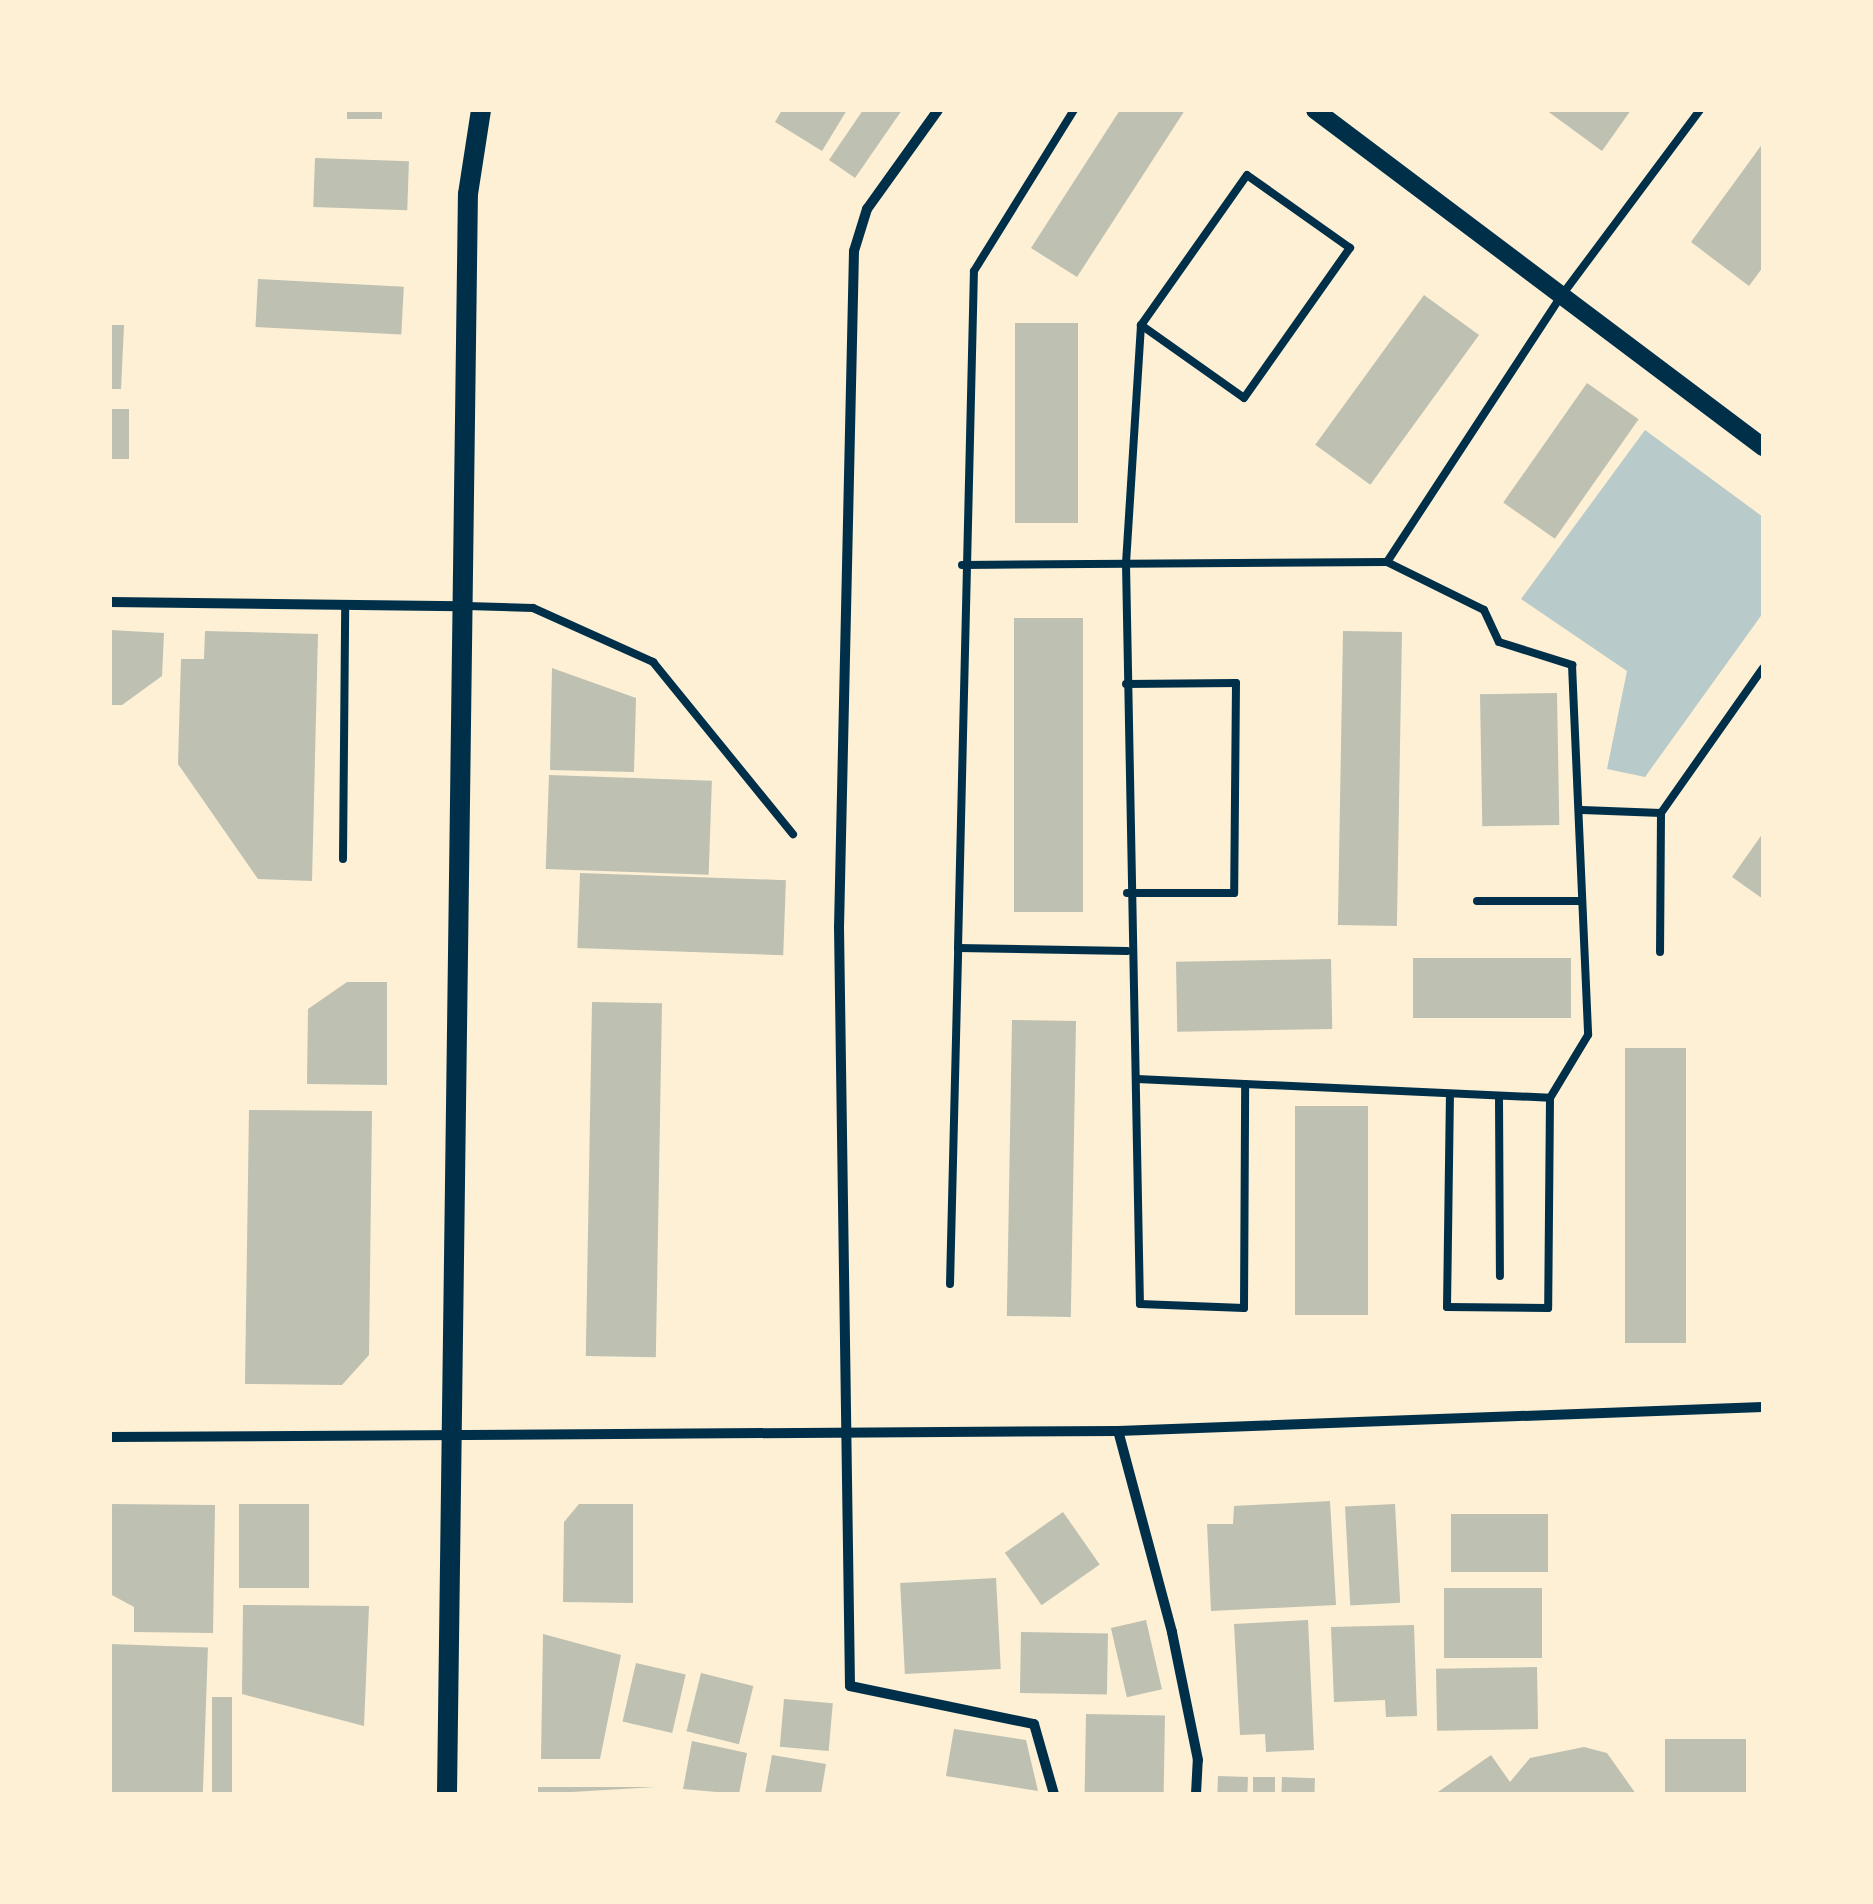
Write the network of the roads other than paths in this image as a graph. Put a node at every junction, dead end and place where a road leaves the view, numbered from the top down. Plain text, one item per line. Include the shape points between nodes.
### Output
1 (481, 110) edge
2 (938, 110) edge
3 (1074, 110) edge
4 (1315, 110) edge
5 (1700, 110) edge
6 (1562, 295) junction
7 (1141, 325) junction
8 (1763, 446) edge
9 (1387, 562) junction
10 (1126, 564) junction
11 (962, 566) junction
12 (110, 602) edge
13 (345, 606) junction
14 (461, 606) junction
15 (1763, 668) edge
16 (1126, 684) junction
17 (1582, 810) junction
18 (1661, 813) junction
19 (794, 834) dead end
20 (344, 858) dead end
21 (1127, 892) junction
22 (1477, 901) dead end
23 (1578, 901) junction
24 (958, 948) junction
25 (1127, 950) junction
26 (1660, 952) dead end
27 (1137, 1079) junction
28 (1244, 1084) junction
29 (1450, 1095) junction
30 (1498, 1097) junction
31 (1550, 1098) junction
32 (1500, 1276) dead end
33 (950, 1284) dead end
34 (1763, 1406) edge
35 (1118, 1431) junction
36 (842, 1433) junction
37 (110, 1437) edge
38 (452, 1440) junction
39 (447, 1794) edge
40 (1054, 1794) edge
41 (1196, 1794) edge

1 - 14 main road via 468,194
2 - 36 street via 867,208 854,251 839,927
3 - 11 lane via 974,270
4 - 6 street
5 - 6 lane
6 - 8 street
6 - 9 lane
7 - 7 lane via 1244,398 1350,248 1246,175
7 - 10 lane
9 - 10 lane
9 - 17 lane via 1484,610 1499,642 1572,665
10 - 11 lane
10 - 16 lane
11 - 24 lane
12 - 13 street
13 - 14 street
13 - 20 lane
14 - 19 lane via 534,608 653,662
14 - 38 main road
15 - 18 lane
16 - 21 lane
16 - 21 lane via 1236,683 1234,893
17 - 18 lane
17 - 23 lane
18 - 26 lane
21 - 25 lane
22 - 23 lane
23 - 31 lane via 1588,1034
24 - 25 lane
24 - 33 lane
25 - 27 lane
27 - 28 lane
27 - 28 lane via 1140,1304 1244,1308
28 - 29 lane
29 - 30 lane
29 - 31 lane via 1448,1307 1548,1308
30 - 31 lane
30 - 32 lane
34 - 35 street
35 - 36 street
35 - 41 street via 1172,1632 1198,1760
36 - 38 street
36 - 40 street via 850,1686 1034,1724
37 - 38 street
38 - 39 main road

